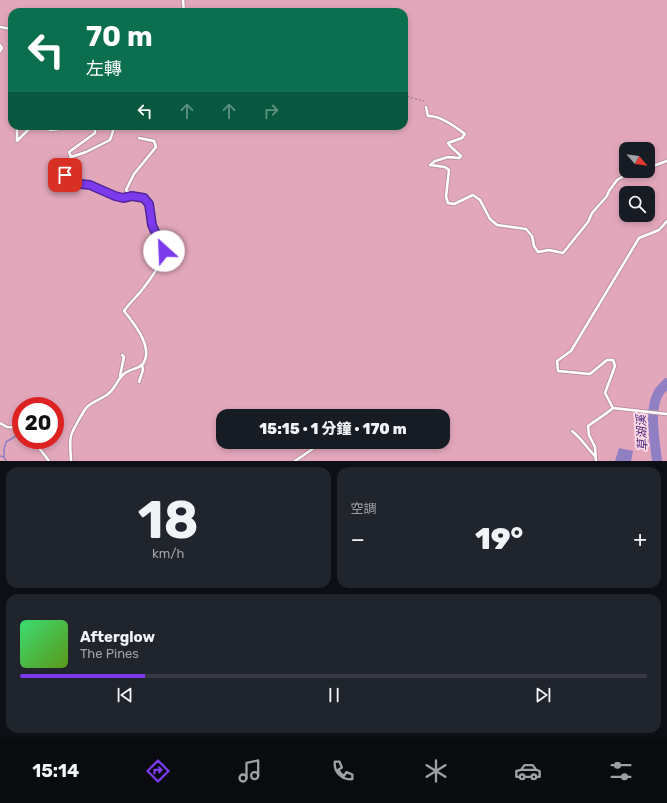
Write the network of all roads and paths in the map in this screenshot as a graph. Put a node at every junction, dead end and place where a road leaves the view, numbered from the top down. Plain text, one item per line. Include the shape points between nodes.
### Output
1 (0, 45) edge
2 (0, 51) edge
3 (408, 96) edge
4 (426, 107) joint
5 (17, 130) edge
6 (28, 130) edge
7 (95, 130) edge
8 (113, 130) edge
9 (139, 138) dead end
10 (71, 157) junction
11 (667, 161) edge
12 (655, 165) edge
13 (620, 178) edge
14 (132, 196) junction
15 (667, 221) edge
16 (122, 354) dead end
17 (142, 365) junction
18 (120, 377) junction
19 (139, 382) dead end
20 (613, 408) junction
21 (667, 414) edge
22 (0, 423) edge
23 (12, 427) edge
24 (572, 431) dead end
25 (40, 449) edge
26 (313, 449) edge
27 (595, 456) junction
28 (49, 461) edge
29 (71, 461) edge
30 (295, 461) edge
31 (596, 461) edge

1 - 2 lane
3 - 4 path via 424,100
4 - 13 lane via 428,116 435,116 465,134 462,138 448,143 461,156 459,158 448,157 430,165 449,170 446,197 448,203 454,204 473,194 497,225 526,230 532,236 538,252 549,250 563,254
5 - 6 lane via 17,141
7 - 10 lane via 95,133 69,152
8 - 10 lane via 110,140
9 - 14 lane via 154,141 156,147 134,174 126,190
10 - 14 lane via 57,172 115,196
11 - 12 lane
14 - 17 lane via 144,198 149,204 152,225 165,257 124,311 135,324 145,346 145,360
15 - 20 lane via 659,230 639,238 571,351 557,361 558,371 590,374 608,360 613,360 615,366 605,393
16 - 18 lane via 124,357
17 - 18 lane
17 - 19 lane
18 - 29 lane via 108,394 87,407 70,436
20 - 21 lane
20 - 27 lane via 588,426 589,435 596,447
22 - 23 lane
24 - 27 lane
25 - 28 lane
26 - 30 lane
27 - 31 lane

